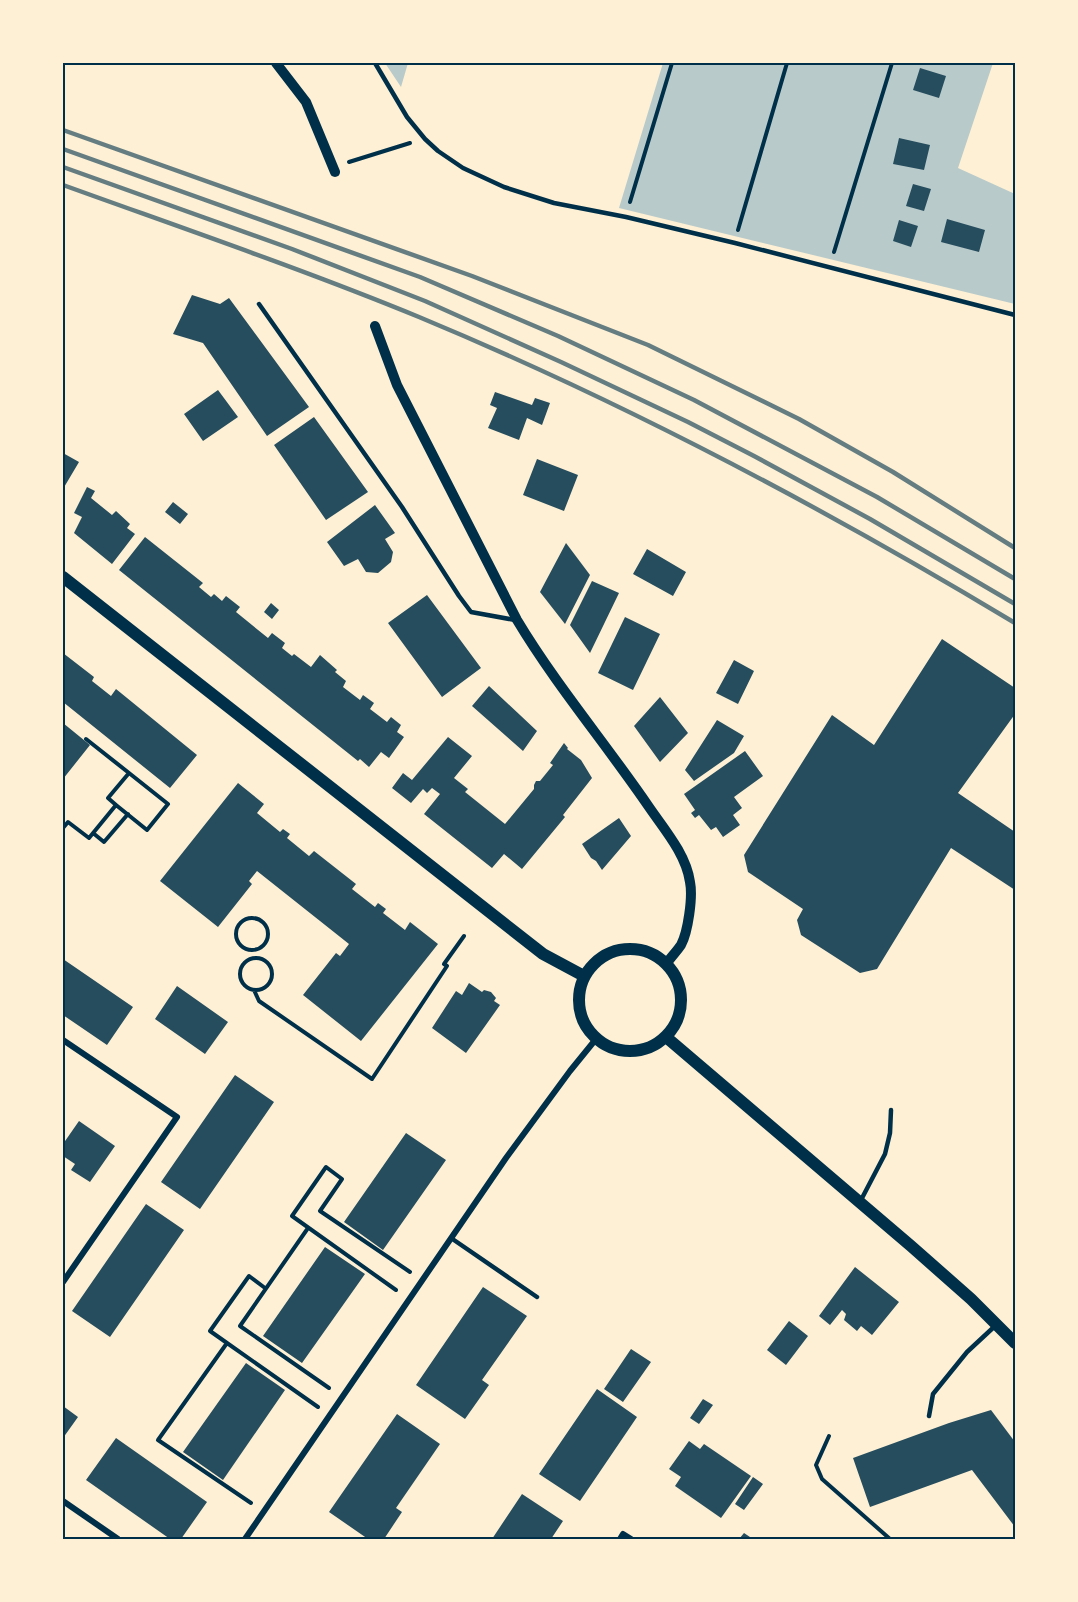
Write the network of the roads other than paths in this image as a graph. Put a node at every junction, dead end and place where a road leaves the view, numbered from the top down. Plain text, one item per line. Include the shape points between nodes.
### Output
1 (276, 63) edge
2 (375, 63) edge
3 (334, 172) dead end
4 (259, 304) dead end
5 (1015, 315) edge
6 (375, 326) dead end
7 (63, 577) edge
8 (517, 621) junction
9 (667, 963) junction
10 (584, 976) junction
11 (666, 1036) junction
12 (596, 1039) junction
13 (63, 1040) edge
14 (891, 1110) dead end
15 (860, 1202) junction
16 (451, 1238) junction
17 (63, 1282) edge
18 (537, 1298) dead end
19 (997, 1324) junction
20 (1015, 1343) edge
21 (929, 1416) dead end
22 (63, 1501) edge
23 (118, 1539) edge
24 (245, 1539) edge
25 (620, 1539) edge
26 (631, 1539) edge

1 - 3 street via 306,102
2 - 5 lane via 425,139 463,168 504,187 554,203 735,243
4 - 8 lane via 471,612
6 - 8 street via 397,385
7 - 10 main road via 543,954
8 - 9 street via 679,852 691,882 689,912 681,944
9 - 10 main road via 654,953 622,949 593,963
9 - 11 main road via 681,992 681,1008 676,1024
10 - 12 main road via 579,1010
11 - 12 main road via 653,1046 624,1051
11 - 15 main road
12 - 16 street
13 - 17 street via 177,1116
14 - 15 lane via 885,1154
15 - 19 main road
16 - 18 lane
16 - 24 street
19 - 20 main road
19 - 21 lane via 967,1352 933,1394
22 - 23 street
25 - 26 street via 623,1534

